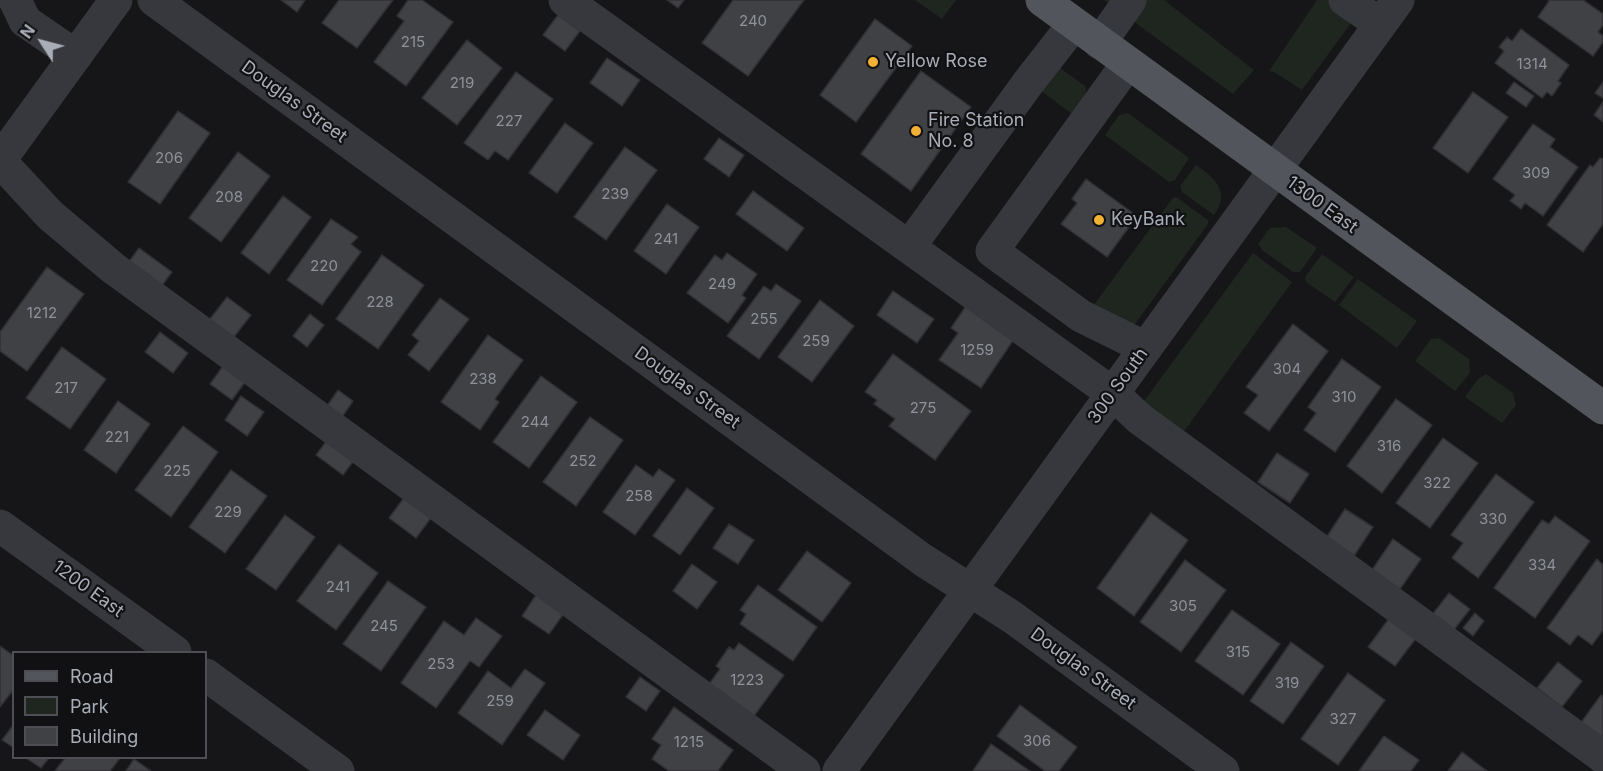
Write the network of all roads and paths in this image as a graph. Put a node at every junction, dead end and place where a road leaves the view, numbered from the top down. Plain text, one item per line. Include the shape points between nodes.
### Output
1 (15, 0) edge
2 (116, 0) edge
3 (154, 0) edge
4 (565, 0) edge
5 (1042, 0) edge
6 (1130, 0) edge
7 (1345, 0) edge
8 (1389, 12) edge
9 (1074, 24) junction
10 (1100, 43) junction
11 (76, 56) junction
12 (1128, 63) junction
13 (0, 161) edge
14 (1274, 171) junction
15 (909, 247) junction
16 (1146, 348) junction
17 (1112, 393) junction
18 (1603, 408) edge
19 (0, 526) edge
20 (970, 590) junction
21 (174, 651) edge
22 (207, 676) edge
23 (1603, 757) edge
24 (338, 771) edge
25 (804, 771) edge
26 (839, 771) edge
27 (1223, 771) edge

1 - 11 street via 25,21
2 - 11 street
3 - 20 street, Douglas Street via 916,555
4 - 15 street
5 - 9 main road, 1300 East
6 - 10 street
7 - 8 street
8 - 14 street, 300 South
9 - 10 main road, 1300 East
9 - 15 street
10 - 12 main road, 1300 East
11 - 13 street
12 - 14 main road, 1300 East
12 - 16 street via 992,251 1081,316
13 - 25 street via 50,215 113,268
14 - 16 street, 300 South
14 - 18 main road, 1300 East
15 - 17 street
16 - 17 street, 300 South
17 - 20 street, 300 South
17 - 23 street via 1140,419
19 - 21 street, 1200 East
20 - 26 street, 300 South
20 - 27 street, Douglas Street
22 - 24 street

